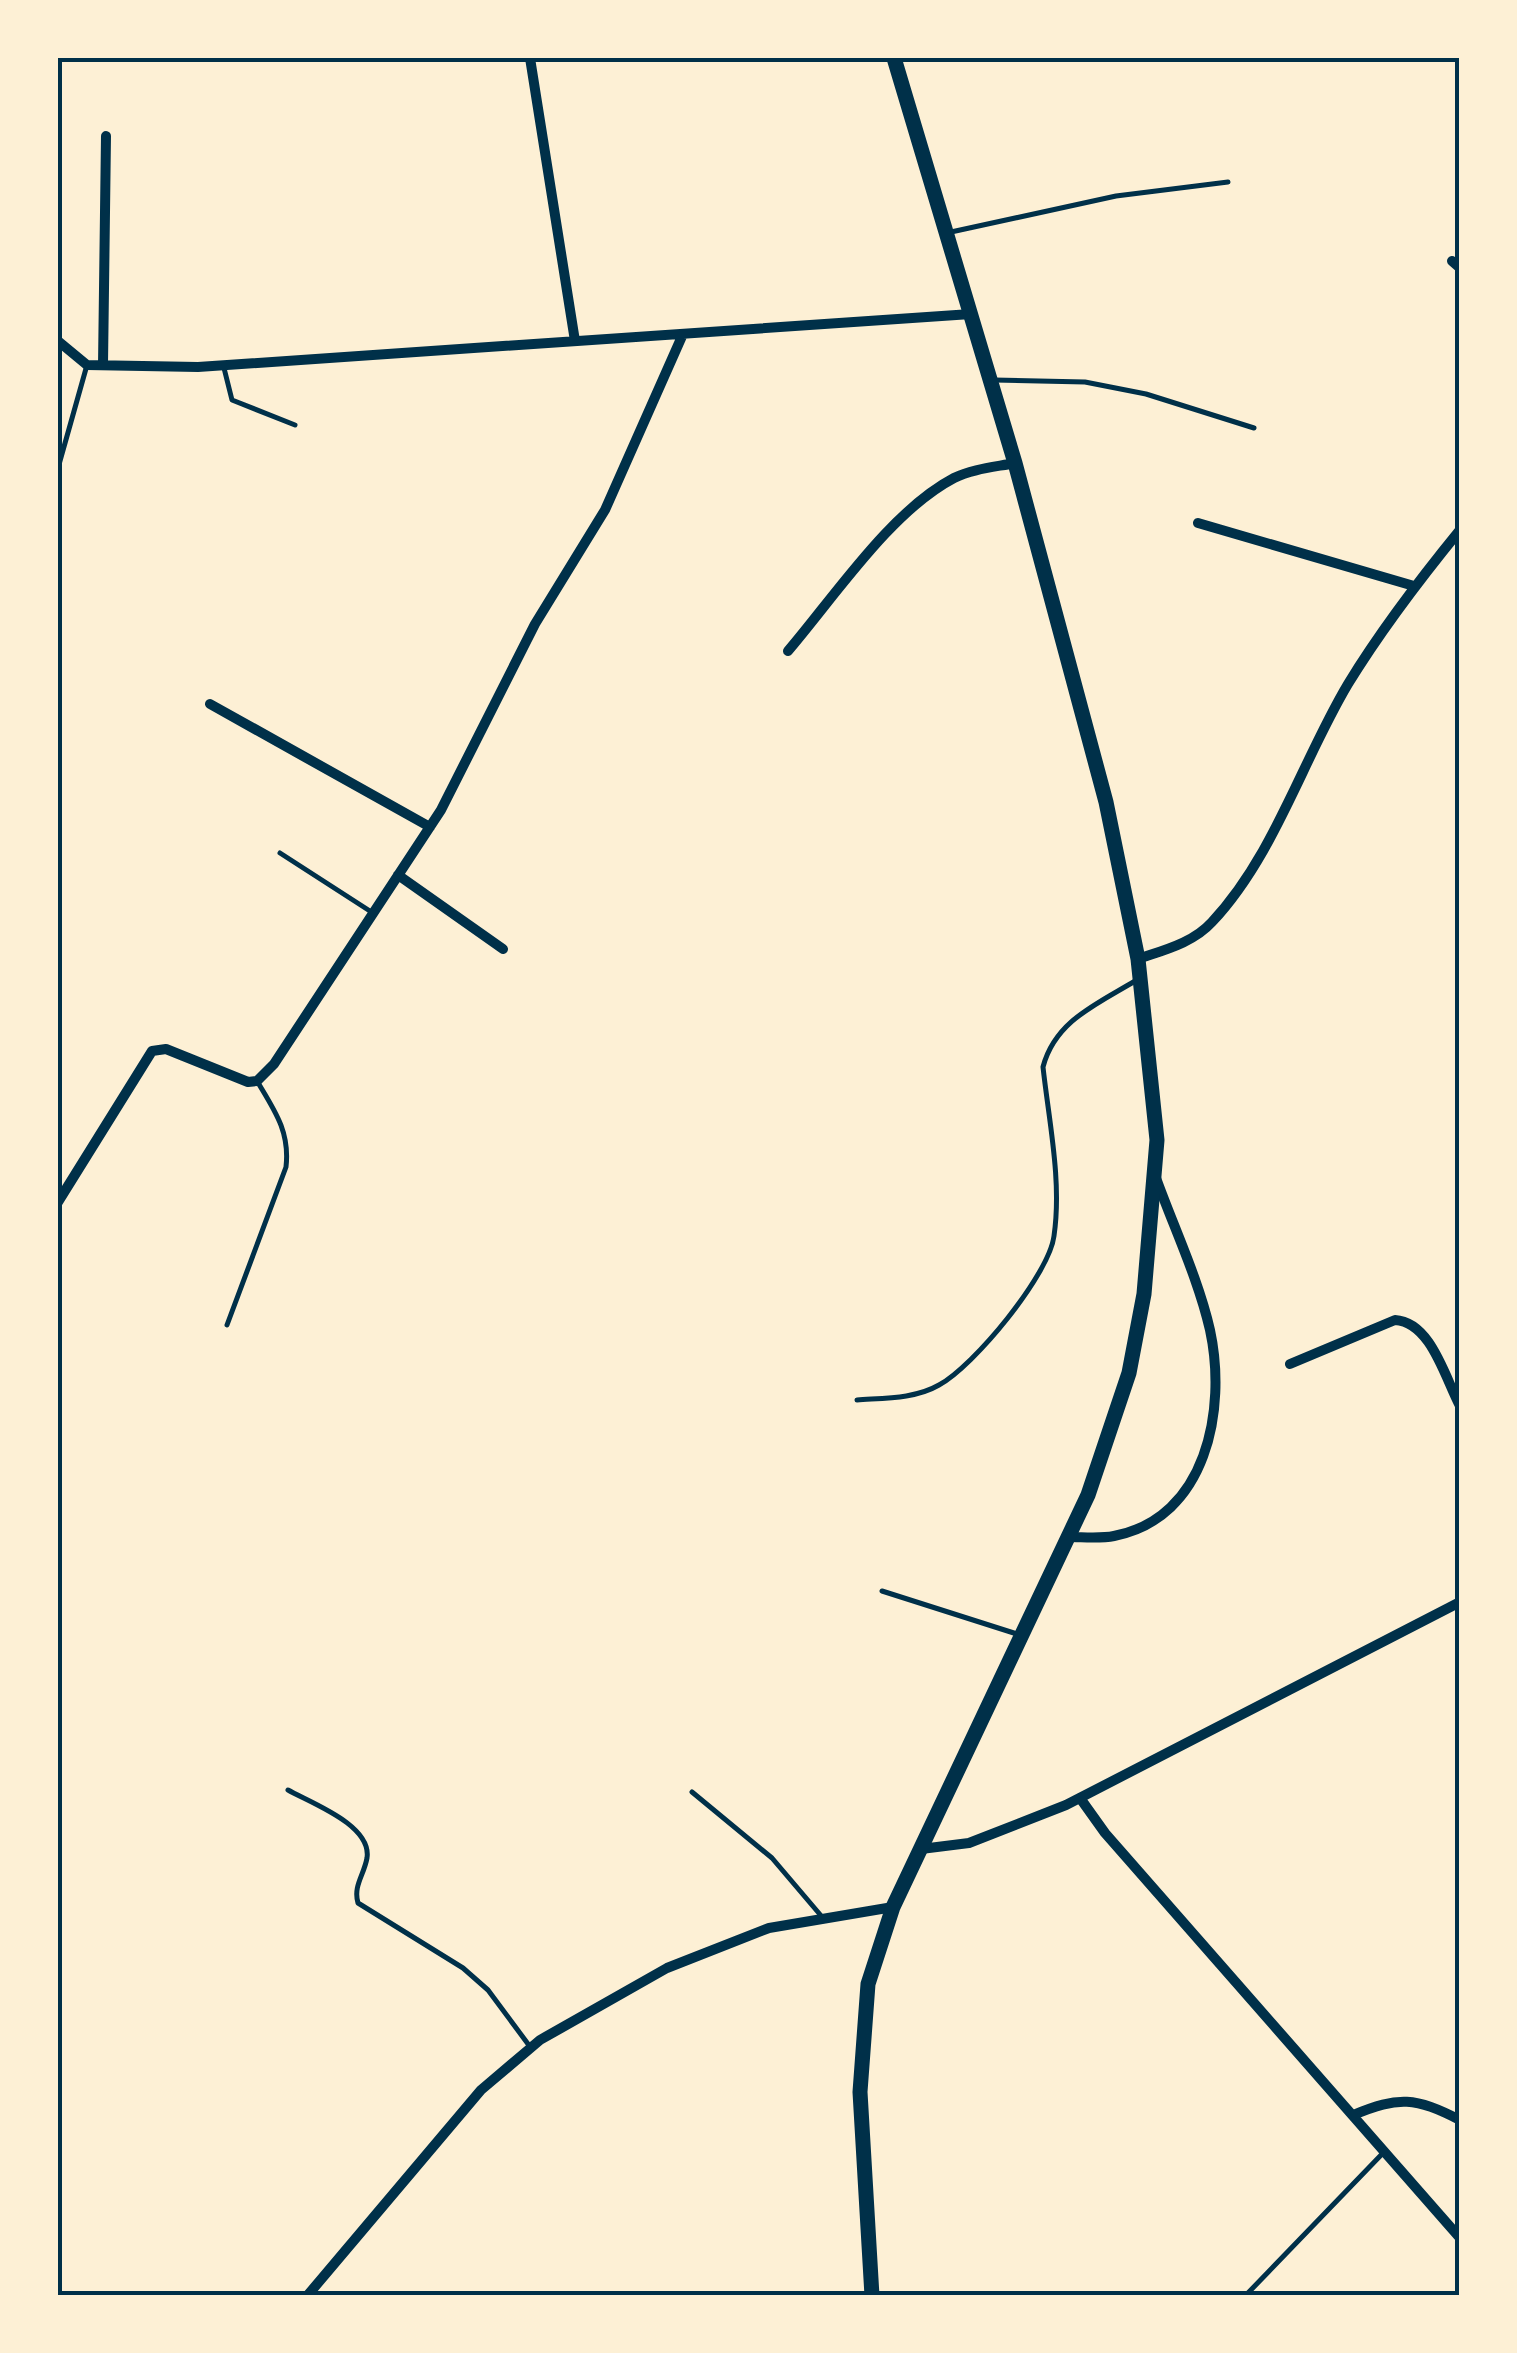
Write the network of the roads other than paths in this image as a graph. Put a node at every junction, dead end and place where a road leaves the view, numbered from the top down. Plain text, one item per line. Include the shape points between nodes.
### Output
1 (530, 58) edge
2 (894, 58) edge
3 (106, 136) dead end
4 (1228, 182) dead end
5 (943, 233) junction
6 (971, 314) junction
7 (683, 334) junction
8 (58, 341) edge
9 (575, 341) junction
10 (88, 365) junction
11 (103, 365) junction
12 (224, 365) junction
13 (990, 380) junction
14 (295, 425) dead end
15 (1254, 428) dead end
16 (1014, 463) junction
17 (58, 468) edge
18 (1198, 523) dead end
19 (1460, 530) edge
20 (1414, 586) junction
21 (788, 651) dead end
22 (210, 704) dead end
23 (430, 827) junction
24 (280, 853) dead end
25 (398, 874) junction
26 (373, 912) junction
27 (503, 950) dead end
28 (1138, 959) junction
29 (1141, 977) junction
30 (257, 1082) junction
31 (1155, 1178) junction
32 (58, 1202) edge
33 (228, 1325) dead end
34 (1290, 1364) dead end
35 (856, 1400) dead end
36 (1460, 1406) edge
37 (1068, 1536) junction
38 (882, 1591) dead end
39 (1460, 1602) edge
40 (1021, 1636) junction
41 (288, 1790) dead end
42 (692, 1792) dead end
43 (1080, 1798) junction
44 (920, 1849) junction
45 (894, 1908) junction
46 (823, 1918) junction
47 (531, 2048) junction
48 (1353, 2114) junction
49 (1460, 2120) edge
50 (1386, 2151) junction
51 (1460, 2238) edge
52 (1246, 2294) edge
53 (307, 2296) edge
54 (872, 2296) edge

1 - 9 street
2 - 5 highway
3 - 11 street
4 - 5 lane via 1116,196
5 - 6 highway
6 - 7 street
6 - 13 highway
7 - 9 street
7 - 23 street via 606,510 535,624
8 - 10 street
9 - 12 street
10 - 11 street
10 - 17 lane
11 - 12 street
12 - 14 lane via 232,400
13 - 15 lane via 1085,382
13 - 16 highway
16 - 21 street via 959,475 930,492
16 - 28 highway via 1106,802
18 - 20 street
19 - 20 street
20 - 28 street via 1348,685 1242,882 1210,924 1182,944
22 - 23 street
23 - 25 street
24 - 26 lane
25 - 26 street
25 - 27 street
26 - 30 street
28 - 29 highway
29 - 31 highway
29 - 35 lane via 1068,1022 1048,1049 1043,1067 1054,1238 1040,1278 941,1385
30 - 32 street via 166,1049 152,1051
30 - 33 lane via 282,1122 286,1167
31 - 37 highway via 1144,1294 1128,1373
31 - 37 street via 1210,1331 1217,1395 1210,1438 1192,1481 1154,1519 1112,1536
34 - 36 street via 1395,1320 1411,1321
37 - 40 highway
38 - 40 lane
39 - 43 street
40 - 44 highway
41 - 47 lane via 353,1828 367,1845 358,1903 462,1968 488,1990
42 - 46 lane via 772,1858
43 - 44 street via 969,1843
43 - 48 street
44 - 45 highway
45 - 46 street
45 - 54 highway via 868,1984 860,2092
46 - 47 street via 769,1928 667,1968
47 - 53 street via 481,2090
48 - 49 street via 1410,2100
48 - 50 street
50 - 51 street
50 - 52 lane

